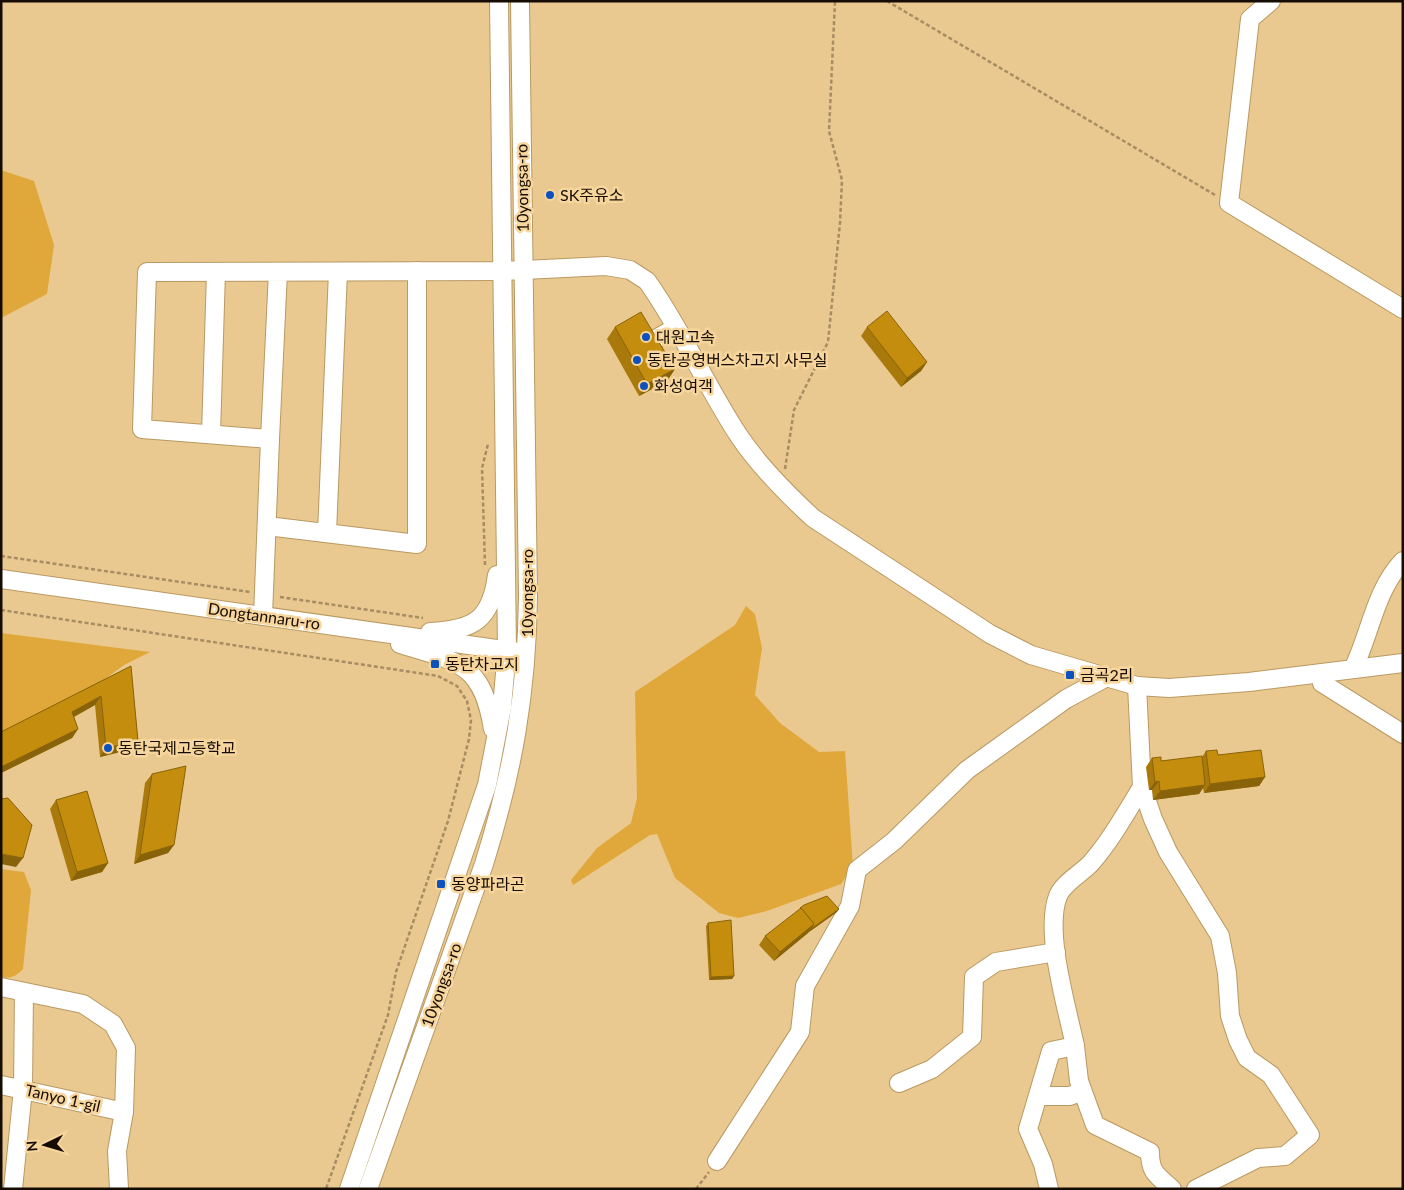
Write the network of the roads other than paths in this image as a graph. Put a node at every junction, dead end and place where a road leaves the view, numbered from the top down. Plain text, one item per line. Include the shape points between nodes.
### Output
1 (500, 1) edge
2 (520, 1) edge
3 (1271, 1) edge
4 (524, 270) junction
5 (417, 271) junction
6 (216, 272) junction
7 (278, 272) junction
8 (338, 272) junction
9 (503, 272) junction
10 (1403, 309) edge
11 (675, 328) junction
12 (654, 340) edge
13 (211, 434) junction
14 (270, 439) junction
15 (504, 450) junction
16 (267, 526) junction
17 (327, 533) junction
18 (1403, 561) edge
19 (1, 579) edge
20 (263, 616) junction
21 (357, 630) junction
22 (507, 651) junction
23 (527, 654) junction
24 (1403, 663) edge
25 (1353, 669) junction
26 (1322, 674) junction
27 (1105, 678) junction
28 (1137, 686) junction
29 (1403, 734) edge
30 (494, 751) junction
31 (1142, 787) junction
32 (1056, 952) junction
33 (1, 987) edge
34 (24, 992) junction
35 (1075, 1046) junction
36 (899, 1083) dead end
37 (1, 1085) edge
38 (23, 1089) junction
39 (1082, 1091) junction
40 (1039, 1096) junction
41 (124, 1112) junction
42 (717, 1161) road end
43 (13, 1189) edge
44 (119, 1189) edge
45 (349, 1189) edge
46 (368, 1189) edge
47 (1049, 1189) edge
48 (1172, 1189) edge
49 (1196, 1189) edge

1 - 9 street, 10yongsa-ro
2 - 4 street, 10yongsa-ro
3 - 10 street via 1250,19 1229,203
4 - 9 street
4 - 11 street via 606,266 630,270 647,282
4 - 23 street, 10yongsa-ro
5 - 8 street
5 - 9 street
5 - 17 street via 417,544
6 - 7 street
6 - 13 street
6 - 13 street via 147,272 142,429
7 - 8 street
7 - 14 street
8 - 17 street
9 - 15 street, 10yongsa-ro
11 - 12 street
11 - 27 street via 756,460 814,518 990,634 1031,656
13 - 14 street
14 - 16 street
15 - 21 street via 497,489 497,573 494,596 486,612 465,627 450,631
15 - 22 street, 10yongsa-ro
16 - 17 street
16 - 20 street
18 - 25 street via 1377,604
19 - 20 street, Dongtannaru-ro
20 - 21 street, Dongtannaru-ro
21 - 22 street, Dongtannaru-ro
21 - 30 street via 465,668 480,683 485,695 493,729
22 - 23 street, Dongtannaru-ro
22 - 30 street, 10yongsa-ro
23 - 46 street, 10yongsa-ro via 515,750 500,813
24 - 25 street
25 - 26 street
26 - 28 street via 1169,688
26 - 29 street via 1322,683
27 - 28 street
27 - 42 street via 1066,699 967,770 894,841 857,870 850,906 805,986 800,1032
28 - 31 street
30 - 45 street, 10yongsa-ro via 487,785
31 - 32 street via 1090,864 1059,893 1052,916
31 - 49 street via 1168,852 1220,936 1230,1016 1238,1040 1247,1058 1271,1075 1310,1136 1285,1156 1258,1158
32 - 35 street
32 - 36 street via 996,962 974,977 972,1037 932,1069
33 - 34 street, Tanyo 1-gil
34 - 38 street
34 - 41 street, Tanyo 1-gil via 83,1004 113,1024 126,1048
35 - 39 street
35 - 40 street via 1051,1051
37 - 38 street, Tanyo 1-gil
38 - 41 street, Tanyo 1-gil
38 - 43 street
39 - 40 street via 1070,1096
39 - 48 street via 1095,1125 1150,1152 1150,1166
40 - 47 street via 1028,1129 1043,1164
41 - 44 street, Tanyo 1-gil via 117,1151

